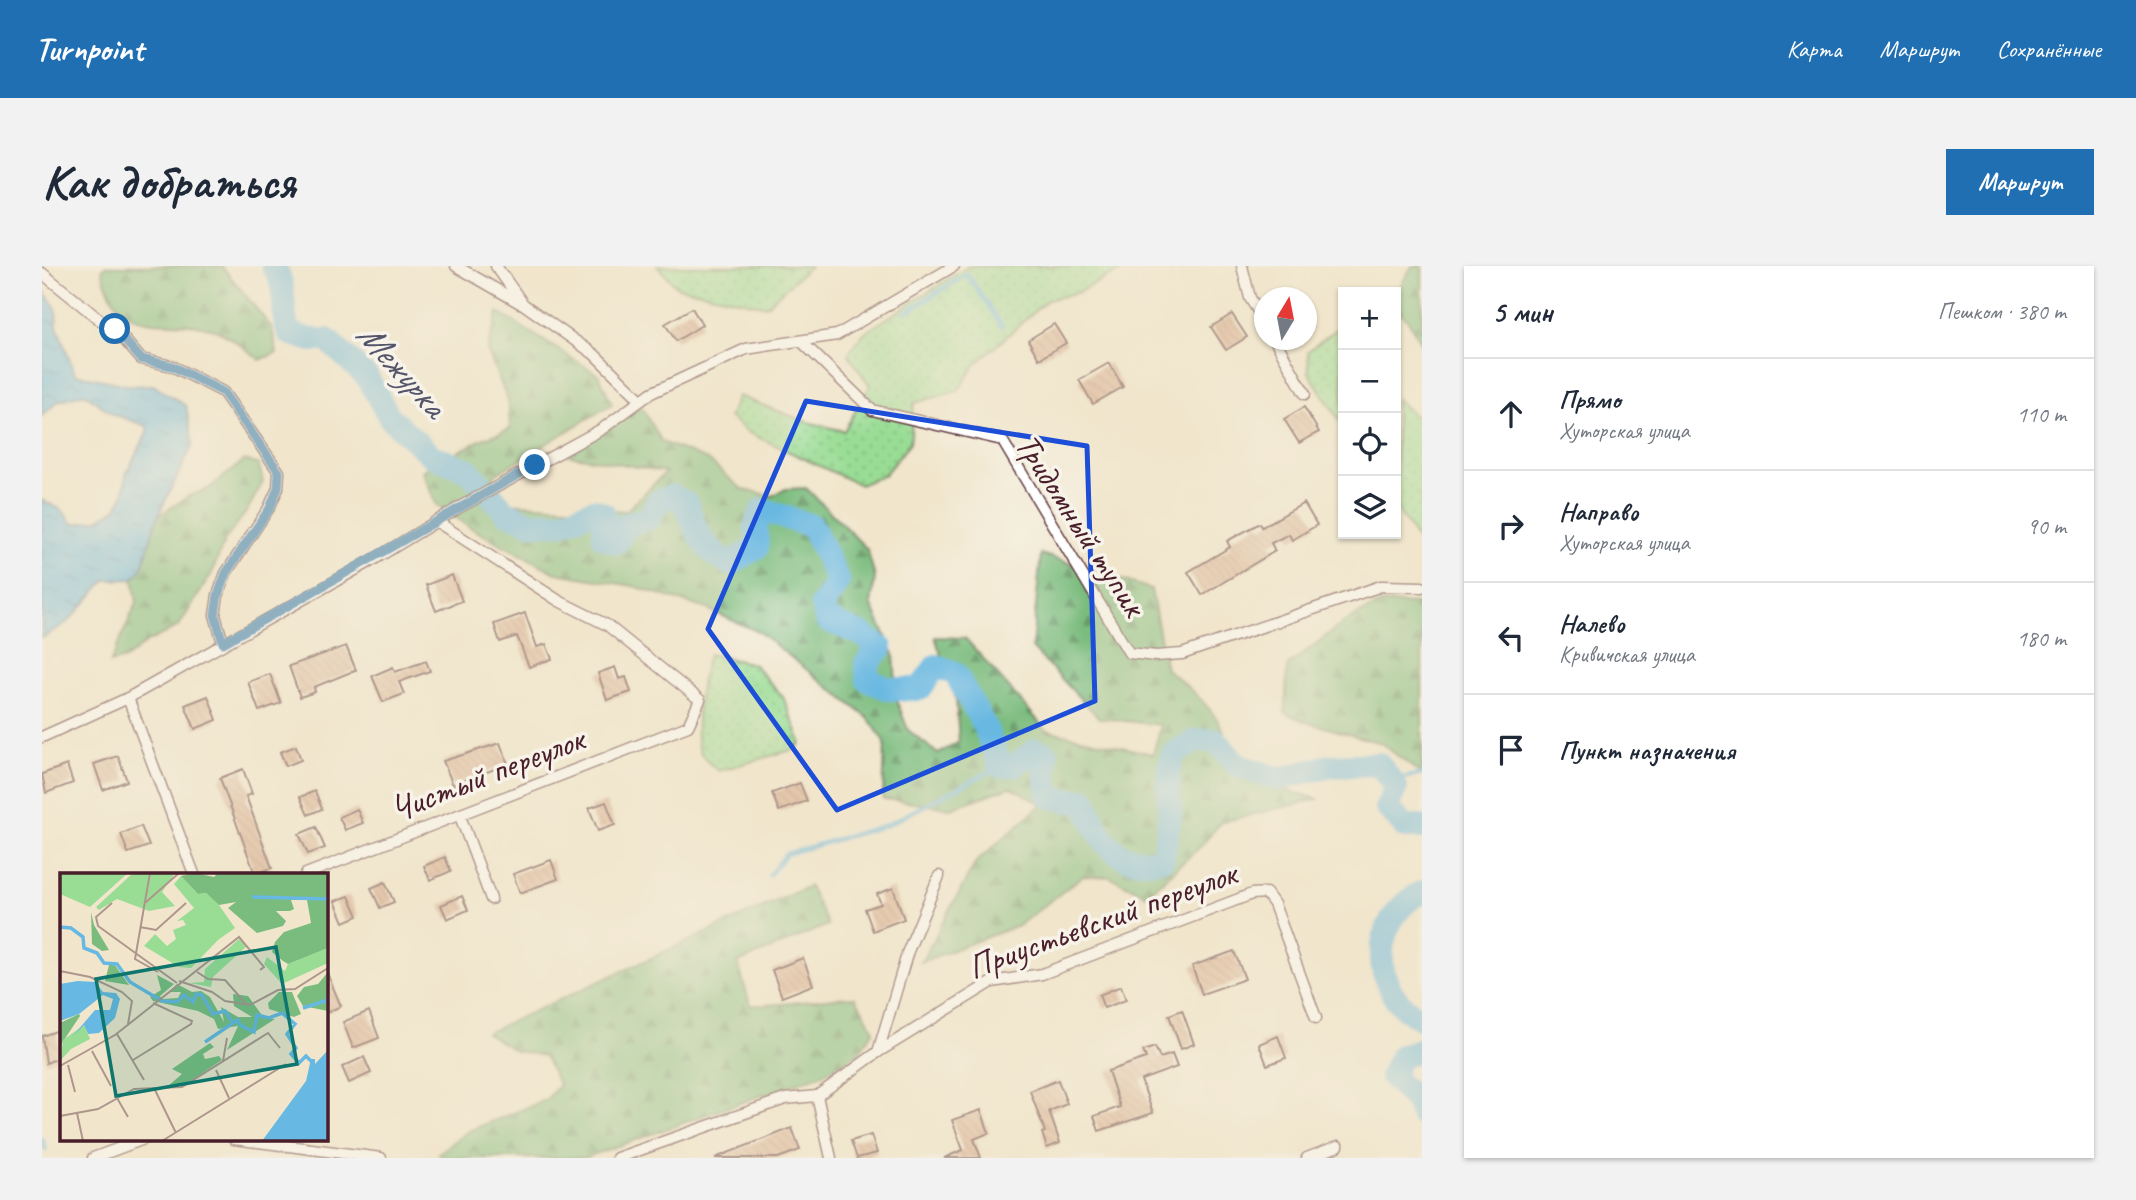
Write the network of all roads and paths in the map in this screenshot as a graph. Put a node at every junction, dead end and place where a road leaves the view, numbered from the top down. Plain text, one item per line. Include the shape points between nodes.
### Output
1 (456, 266) edge
2 (496, 266) edge
3 (954, 266) edge
4 (1242, 266) edge
5 (42, 273) edge
6 (523, 304) junction
7 (1254, 305) edge
8 (801, 341) junction
9 (1281, 350) edge
10 (1305, 394) dead end
11 (641, 400) junction
12 (436, 521) junction
13 (1422, 587) edge
14 (223, 643) junction
15 (128, 698) junction
16 (42, 737) edge
17 (460, 816) junction
18 (194, 873) edge
19 (309, 873) edge
20 (939, 876) dead end
21 (491, 899) dead end
22 (1316, 1018) dead end
23 (878, 1052) junction
24 (817, 1096) junction
25 (141, 1140) edge
26 (239, 1140) edge
27 (1338, 1146) dead end
28 (335, 1155) edge
29 (93, 1158) edge
30 (381, 1158) edge
31 (617, 1158) edge
32 (831, 1158) edge
33 (1307, 1158) edge

1 - 6 street
2 - 6 street
3 - 8 street via 837,335
4 - 7 street
5 - 14 street via 115,329 141,359 172,366 223,392 279,472 270,508 226,573 218,595 215,615
6 - 11 street via 594,354
8 - 11 street via 746,349
8 - 13 street, Тридомный тупик via 872,410 1002,440 1129,653 1182,654 1381,586
9 - 10 street
11 - 12 street via 602,429
12 - 14 street
12 - 17 street, Чистый переулок via 559,601 607,625 700,700 688,726
14 - 15 street
15 - 16 street
15 - 18 street
17 - 19 street, Чистый переулок
17 - 21 street
20 - 23 street via 908,951
22 - 23 street, Приустьевский переулок via 1274,904 1266,893 1252,894 1042,974 992,982
23 - 24 street, Приустьевский переулок
24 - 31 street via 785,1099
24 - 32 street
25 - 29 street
26 - 28 street
27 - 33 street
28 - 30 street

